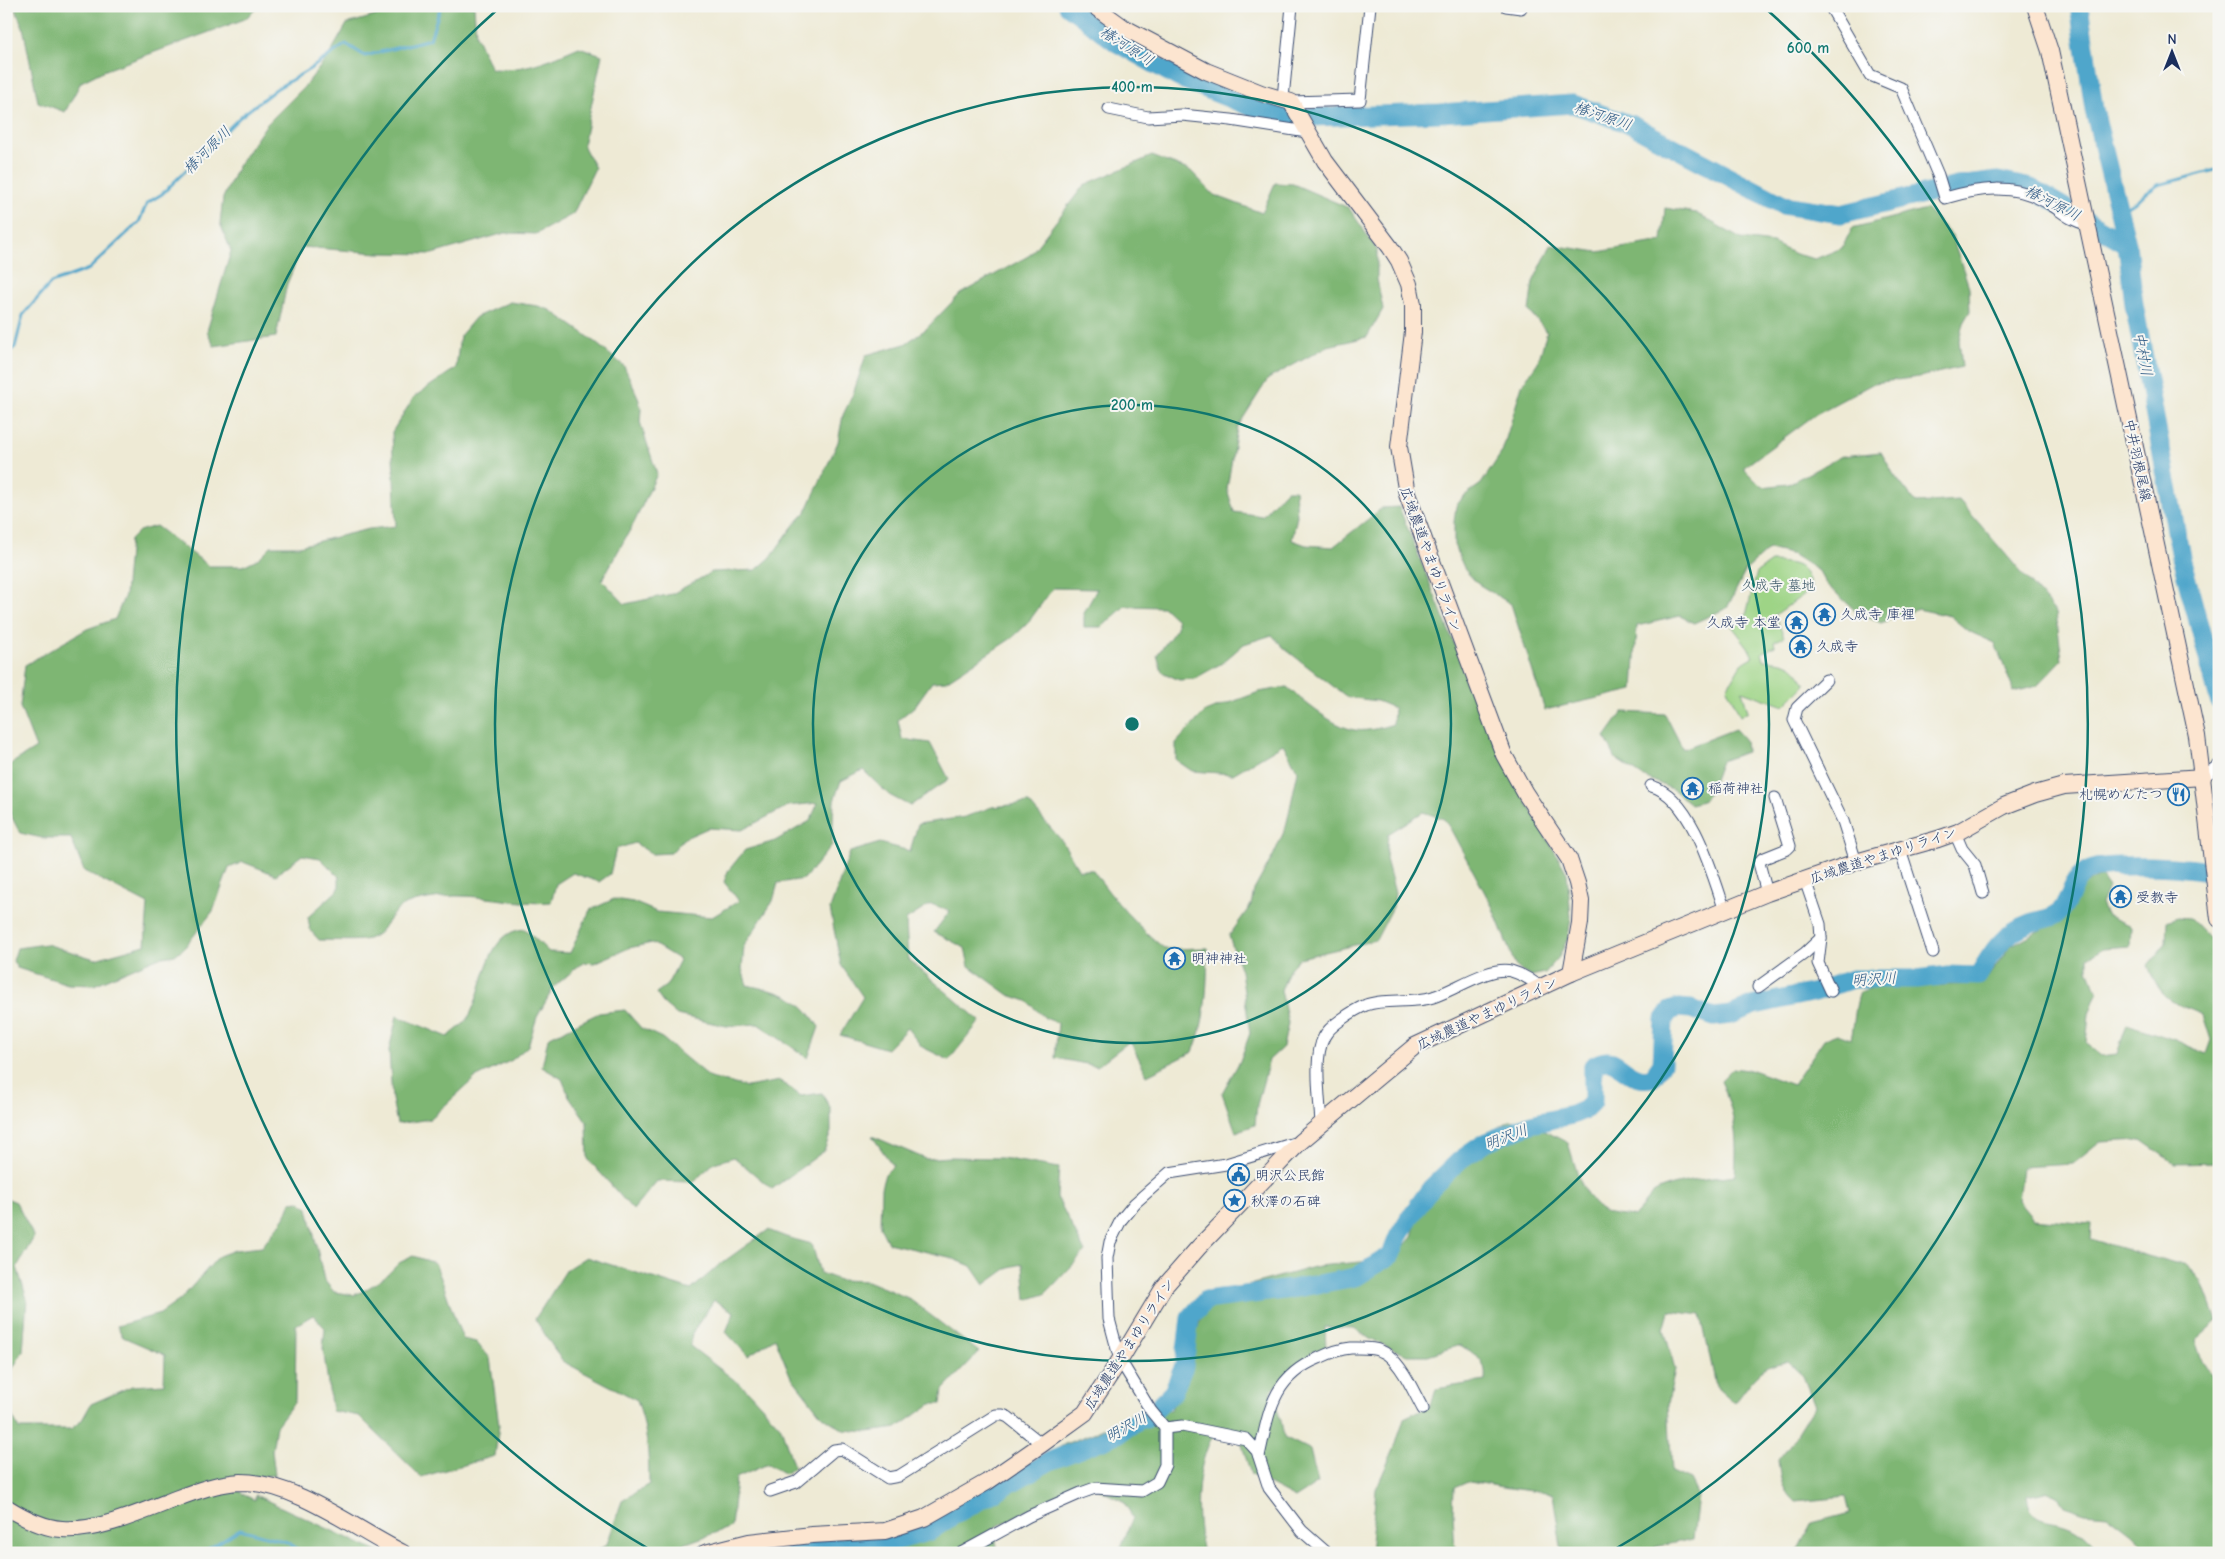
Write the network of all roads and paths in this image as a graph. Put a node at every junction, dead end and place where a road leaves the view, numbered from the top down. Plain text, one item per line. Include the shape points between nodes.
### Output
1 (1094, 6) edge
2 (1292, 6) edge
3 (1370, 6) edge
4 (1506, 6) edge
5 (1830, 6) edge
6 (2035, 6) edge
7 (1521, 8) dead end
8 (1287, 100) junction
9 (1109, 109) dead end
10 (1305, 128) junction
11 (2086, 224) junction
12 (1826, 680) dead end
13 (2219, 765) edge
14 (2203, 777) junction
15 (1651, 786) dead end
16 (1775, 798) dead end
17 (1955, 833) junction
18 (1900, 850) junction
19 (1856, 862) junction
20 (1806, 880) junction
21 (1767, 893) junction
22 (1983, 893) dead end
23 (1725, 911) junction
24 (2219, 919) edge
25 (1821, 938) junction
26 (1933, 952) dead end
27 (1571, 973) junction
28 (1758, 986) dead end
29 (1540, 988) junction
30 (1831, 991) dead end
31 (1321, 1124) junction
32 (1300, 1142) junction
33 (1120, 1360) junction
34 (1423, 1409) dead end
35 (1165, 1428) junction
36 (1042, 1444) junction
37 (1259, 1456) junction
38 (770, 1491) dead end
39 (6, 1507) edge
40 (402, 1553) edge
41 (705, 1553) edge
42 (961, 1553) edge
43 (1327, 1553) edge

1 - 8 street via 1123,26 1206,71
2 - 8 street
3 - 8 street via 1360,100
4 - 7 street
5 - 11 street via 1870,75 1901,88 1945,198 1968,191 2014,190 2046,202 2072,220
6 - 11 street, 中井羽根尾線 via 2050,51
8 - 10 street, 広域農道やまゆりライン
9 - 10 street via 1148,117 1182,115
10 - 27 street, 広域農道やまゆりライン via 1325,161 1390,247 1409,284 1413,332 1399,447 1406,494 1504,755 1569,859 1580,901 1580,923
11 - 14 street, 中井羽根尾線 via 2197,736
12 - 19 street via 1796,708 1794,720 1843,821
13 - 14 street
14 - 17 street, 広域農道やまゆりライン via 2064,786 2004,806
14 - 24 street, 中井羽根尾線
15 - 23 street via 1661,789 1684,812 1710,867
16 - 21 street via 1790,846 1759,863
17 - 18 street, 広域農道やまゆりライン
17 - 22 street via 1962,849 1975,865
18 - 19 street, 広域農道やまゆりライン
18 - 26 street
19 - 20 street, 広域農道やまゆりライン
20 - 21 street, 広域農道やまゆりライン
20 - 25 street via 1820,924
21 - 23 street, 広域農道やまゆりライン
23 - 27 street, 広域農道やまゆりライン
25 - 28 street
25 - 30 street via 1818,963
27 - 29 street, 広域農道やまゆりライン
29 - 31 street, 広域農道やまゆりライン via 1415,1046
29 - 31 street via 1511,971 1491,972 1432,998 1366,1005 1333,1026 1324,1037 1319,1063
31 - 32 street, 広域農道やまゆりライン
32 - 33 street, 広域農道やまゆりライン via 1164,1287
32 - 33 street via 1226,1164 1168,1173 1125,1214 1110,1242 1107,1258 1109,1319
33 - 35 street
33 - 36 street, 広域農道やまゆりライン via 1085,1413
34 - 37 street via 1400,1368 1386,1353 1370,1348 1338,1350 1297,1368 1284,1382 1272,1402
35 - 37 street via 1182,1426 1246,1439
35 - 42 street via 1165,1465 1156,1482 1142,1491 1095,1488 1081,1492
36 - 38 street via 1008,1417 996,1415 899,1476 888,1478 842,1449 834,1450 796,1482
36 - 41 street, 広域農道やまゆりライン via 987,1482 916,1521 885,1531 758,1541
37 - 43 street via 1269,1488 1302,1530
39 - 40 street via 26,1520 61,1530 97,1526 203,1488 241,1482 285,1490

